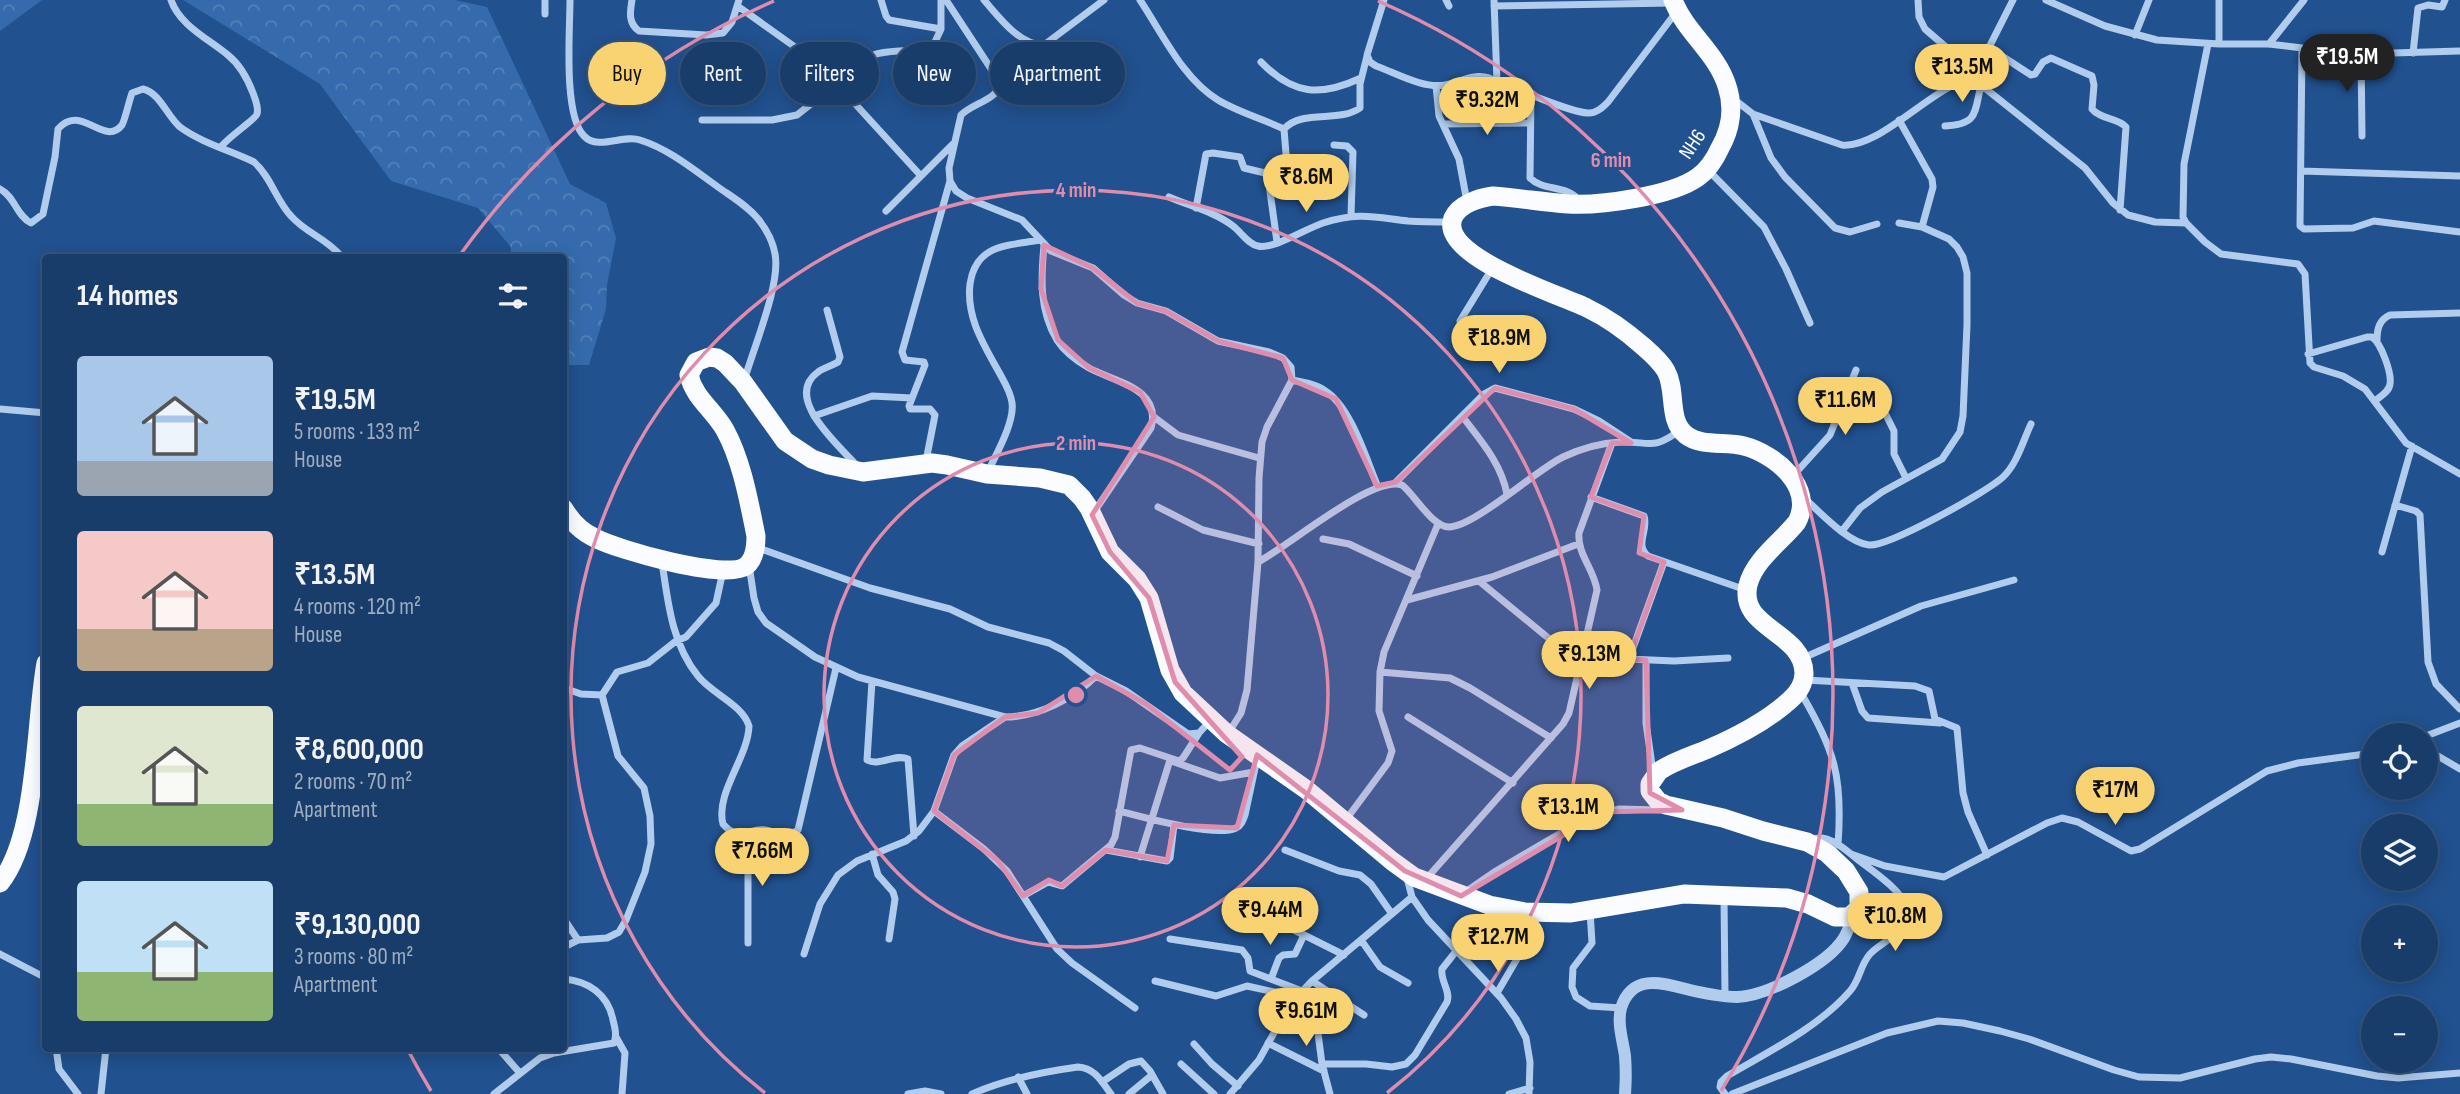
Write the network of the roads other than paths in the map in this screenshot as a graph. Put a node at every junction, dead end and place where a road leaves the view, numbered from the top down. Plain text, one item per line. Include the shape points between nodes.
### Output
1 (171, 0) edge
2 (545, 0) edge
3 (570, 0) edge
4 (632, 0) edge
5 (881, 0) edge
6 (943, 0) edge
7 (984, 0) edge
8 (1104, 0) edge
9 (1140, 0) edge
10 (1384, 0) edge
11 (1918, 0) edge
12 (2013, 0) edge
13 (2046, 0) edge
14 (2149, 0) edge
15 (2219, 0) edge
16 (2304, 0) edge
17 (2445, 0) edge
18 (739, 3) edge
19 (1494, 3) edge
20 (1675, 4) edge
21 (545, 14) dead end
22 (941, 29) junction
23 (2135, 35) junction
24 (789, 42) edge
25 (2208, 44) junction
26 (2219, 44) junction
27 (2269, 44) junction
28 (1989, 47) junction
29 (2302, 48) junction
30 (2361, 51) junction
31 (2460, 51) edge
32 (879, 53) edge
33 (2413, 53) junction
34 (1367, 55) junction
35 (1261, 62) dead end
36 (1975, 74) junction
37 (1361, 78) junction
38 (1497, 82) junction
39 (1981, 85) junction
40 (1436, 86) junction
41 (1531, 94) junction
42 (1729, 94) junction
43 (812, 105) edge
44 (856, 105) edge
45 (1753, 114) junction
46 (702, 120) dead end
47 (1899, 120) junction
48 (1530, 122) junction
49 (1443, 124) junction
50 (1945, 126) dead end
51 (1284, 128) junction
52 (2362, 136) dead end
53 (953, 144) junction
54 (1335, 145) dead end
55 (221, 146) junction
56 (1707, 169) junction
57 (2301, 171) junction
58 (921, 176) junction
59 (2460, 176) edge
60 (950, 181) junction
61 (0, 189) edge
62 (1169, 197) dead end
63 (1307, 200) dead end
64 (1467, 204) junction
65 (1581, 204) junction
66 (1196, 208) junction
67 (2120, 210) junction
68 (886, 211) dead end
69 (1351, 216) junction
70 (1452, 222) junction
71 (1899, 223) dead end
72 (2186, 223) junction
73 (1877, 224) dead end
74 (1922, 227) junction
75 (2460, 232) edge
76 (1278, 242) junction
77 (1042, 243) junction
78 (340, 254) edge
79 (1493, 267) junction
80 (827, 310) dead end
81 (2460, 313) edge
82 (1810, 323) dead end
83 (2377, 340) junction
84 (1481, 350) dead end
85 (2308, 354) junction
86 (1856, 370) dead end
87 (1292, 380) junction
88 (743, 382) junction
89 (912, 398) junction
90 (2376, 400) junction
91 (1881, 405) dead end
92 (0, 409) edge
93 (42, 413) edge
94 (814, 416) junction
95 (1462, 416) junction
96 (1154, 417) junction
97 (2031, 424) dead end
98 (1681, 430) junction
99 (1612, 443) junction
100 (1632, 443) junction
101 (2412, 446) junction
102 (1259, 458) junction
103 (926, 464) junction
104 (863, 472) junction
105 (987, 474) junction
106 (2460, 474) edge
107 (1792, 478) junction
108 (1906, 478) junction
109 (1396, 482) junction
110 (1378, 487) junction
111 (1507, 494) junction
112 (1801, 496) junction
113 (1591, 497) junction
114 (2395, 505) junction
115 (1158, 507) dead end
116 (567, 513) edge
117 (1092, 515) junction
118 (1438, 524) junction
119 (1842, 531) junction
120 (1323, 539) dead end
121 (1259, 544) junction
122 (1578, 544) junction
123 (2382, 552) dead end
124 (752, 555) junction
125 (662, 560) junction
126 (1258, 562) junction
127 (1664, 562) junction
128 (723, 571) junction
129 (1417, 576) junction
130 (2014, 580) dead end
131 (1479, 581) junction
132 (1748, 591) junction
133 (1407, 600) junction
134 (676, 641) junction
135 (1728, 658) dead end
136 (1802, 658) junction
137 (1629, 659) junction
138 (1646, 660) junction
139 (1581, 661) junction
140 (836, 668) junction
141 (1380, 671) junction
142 (1096, 676) junction
143 (872, 681) junction
144 (1852, 683) junction
145 (1802, 685) junction
146 (567, 689) edge
147 (602, 695) junction
148 (2460, 709) edge
149 (42, 716) edge
150 (1005, 717) junction
151 (1408, 718) dead end
152 (1940, 723) junction
153 (2460, 723) edge
154 (1205, 727) junction
155 (2438, 731) edge
156 (1227, 734) junction
157 (1551, 738) junction
158 (2361, 755) edge
159 (2438, 756) edge
160 (1172, 760) junction
161 (1256, 763) junction
162 (2460, 769) edge
163 (1654, 776) junction
164 (1513, 783) junction
165 (1682, 810) junction
166 (934, 811) junction
167 (1119, 811) junction
168 (1151, 820) junction
169 (1344, 822) junction
170 (1174, 825) junction
171 (748, 834) junction
172 (914, 836) junction
173 (1807, 842) junction
174 (1838, 845) junction
175 (1107, 850) junction
176 (1285, 850) dead end
177 (872, 854) junction
178 (1851, 854) junction
179 (1987, 855) junction
180 (1140, 857) junction
181 (1405, 872) junction
182 (1424, 881) junction
183 (0, 883) edge
184 (1724, 895) junction
185 (1023, 896) junction
186 (1461, 896) junction
187 (1412, 898) junction
188 (1240, 903) dead end
189 (1590, 910) junction
190 (1535, 912) junction
191 (1392, 914) junction
192 (1855, 914) junction
193 (567, 924) edge
194 (1304, 935) junction
195 (889, 939) dead end
196 (1170, 939) dead end
197 (578, 940) junction
198 (1361, 940) junction
199 (748, 943) dead end
200 (567, 946) edge
201 (1457, 950) junction
202 (0, 954) edge
203 (804, 954) dead end
204 (1344, 955) junction
205 (42, 976) edge
206 (1271, 979) junction
207 (567, 980) edge
208 (1155, 981) dead end
209 (1312, 981) junction
210 (1408, 983) dead end
211 (1497, 993) junction
212 (1300, 994) junction
213 (1725, 995) junction
214 (1135, 1008) dead end
215 (1622, 1008) junction
216 (1364, 1015) dead end
217 (616, 1037) junction
218 (1268, 1043) junction
219 (1194, 1044) dead end
220 (567, 1051) edge
221 (56, 1052) edge
222 (106, 1052) edge
223 (502, 1052) edge
224 (561, 1052) edge
225 (1181, 1064) dead end
226 (1323, 1067) junction
227 (519, 1072) junction
228 (2460, 1073) edge
229 (1152, 1075) junction
230 (1018, 1077) junction
231 (1102, 1082) junction
232 (992, 1085) junction
233 (1238, 1086) junction
234 (1530, 1091) edge
235 (1737, 1093) edge
236 (78, 1094) edge
237 (101, 1094) edge
238 (494, 1094) edge
239 (622, 1094) edge
240 (908, 1094) edge
241 (941, 1094) edge
242 (972, 1094) edge
243 (1000, 1094) edge
244 (1027, 1094) edge
245 (1111, 1094) edge
246 (1129, 1094) edge
247 (1163, 1094) edge
248 (1214, 1094) edge
249 (1230, 1094) edge
250 (1330, 1094) edge
251 (1509, 1094) edge
252 (1625, 1094) edge
253 (1725, 1094) edge

1 - 55 street via 179,16 236,63 256,103 254,120
2 - 21 street
3 - 88 street via 571,102 584,137 602,142 636,138 662,149 751,211 770,237 776,270
4 - 18 street via 631,20 639,31 706,35 723,33
5 - 22 street via 889,20
6 - 22 street
6 - 53 street via 1001,84 998,92 961,115
7 - 8 street via 1023,39 1044,46
9 - 51 street via 1185,68 1209,93
10 - 34 street
11 - 36 street via 1925,29
12 - 28 street
13 - 23 street
14 - 23 street
15 - 26 street
16 - 27 street
17 - 33 street via 2442,7 2418,8
18 - 24 street
19 - 20 street
19 - 38 street
20 - 41 street via 1601,109 1575,111
20 - 42 highway, NH6 / NH6 via 1719,69
22 - 32 street via 929,47
23 - 25 street
25 - 26 street
25 - 72 street via 2184,164 2182,210
26 - 27 street
27 - 29 street
28 - 36 street
28 - 67 street via 2031,75 2051,58 2092,76 2092,109 2126,127
29 - 30 street
29 - 57 street
30 - 33 street
30 - 52 street
31 - 33 street
34 - 37 street
34 - 40 street via 1376,66
35 - 37 street via 1302,90 1329,90
36 - 39 street
36 - 47 street
37 - 51 street via 1361,104 1356,111 1295,121
38 - 40 street via 1482,75
38 - 41 street
39 - 50 street via 1970,122
39 - 67 street via 2085,168
40 - 49 street
41 - 48 street
42 - 45 street
42 - 56 highway, NH6 / NH6 via 1728,128
43 - 46 street via 786,118
44 - 58 street
45 - 47 street via 1851,146
45 - 73 street via 1771,158 1835,228 1850,233
47 - 74 street via 1932,179
48 - 49 street
48 - 65 street via 1530,178 1536,184 1574,194
49 - 64 street via 1459,159
51 - 63 street via 1286,154
53 - 58 street
53 - 60 street
54 - 69 street via 1353,152
55 - 61 street via 188,133 152,92 137,90 116,130 104,131 76,119 58,129 43,214 37,220 31,223 20,216
55 - 78 street via 262,169 291,216
56 - 65 highway, NH6 / NH6 via 1671,190
56 - 82 street via 1763,227
57 - 59 street
57 - 75 street via 2300,226 2304,229 2353,228 2374,221
58 - 68 street
60 - 77 street via 967,198 1022,220
60 - 89 street via 902,352 905,360 925,365
62 - 66 street
64 - 65 highway, NH6 / NH6 via 1483,197
64 - 70 highway
66 - 76 street via 1232,225 1259,247
66 - 76 street via 1206,154 1240,157 1244,169 1268,177
67 - 72 street via 2143,220
69 - 70 street
69 - 76 street
70 - 79 highway via 1460,244
71 - 74 street
72 - 85 street via 2221,254 2290,262 2303,269
74 - 108 street via 1957,247 1967,273 1963,416 1960,432 1942,459
77 - 87 street via 1093,268 1137,303 1166,311 1219,341 1283,358
77 - 96 street via 1041,289 1058,340 1089,368 1140,392
77 - 105 street via 985,253 971,277 972,317 1009,390 1013,412
79 - 84 street via 1460,321 1462,335
79 - 98 highway via 1594,312 1643,346 1666,371
80 - 94 street via 839,357 838,362 816,372 807,386 807,402
81 - 83 street via 2390,315 2377,328
83 - 85 street via 2367,337
83 - 90 street via 2390,384
85 - 90 street via 2314,367 2354,382
86 - 107 street via 1830,435
87 - 102 street via 1266,427
87 - 110 street via 1320,387 1336,399
88 - 104 highway via 785,441 829,465
88 - 124 highway via 717,358 696,362 689,375 696,395 731,443 753,522
89 - 94 street via 872,396
89 - 103 street via 910,409 930,409 935,415
90 - 101 street via 2399,436
91 - 108 street via 1894,431 1894,454
92 - 93 street
94 - 104 street
95 - 100 street via 1495,388 1574,409
95 - 109 street
95 - 111 street via 1497,463
96 - 102 street via 1178,435
96 - 117 street
97 - 119 street via 2005,476 1978,495 1882,545 1859,543
98 - 100 street via 1655,445
98 - 107 highway via 1691,439 1754,449
99 - 100 street
99 - 111 street via 1559,459
99 - 113 street
101 - 106 street
101 - 114 street
102 - 121 street
103 - 104 highway
103 - 105 highway
105 - 117 highway via 1062,482 1075,490
107 - 112 highway
108 - 119 street via 1860,508
109 - 110 street
109 - 118 street
110 - 126 street
111 - 118 street via 1470,519 1448,527
112 - 119 street
112 - 132 highway via 1797,522 1754,572
113 - 122 street
113 - 127 street via 1644,516 1642,550
114 - 123 street
114 - 148 street via 2420,515 2431,674
115 - 121 street via 1203,530
116 - 125 highway via 592,537
117 - 154 highway via 1110,552 1149,598 1175,681
118 - 129 street
120 - 129 street via 1349,544
121 - 126 street
122 - 131 street
122 - 139 street via 1597,590
124 - 128 highway via 738,569
124 - 140 street via 754,598 766,623
124 - 142 street via 950,609 997,630 1049,643
125 - 128 highway
125 - 134 street
126 - 156 street via 1247,690 1241,713
127 - 132 street
127 - 137 street
128 - 134 street via 716,603
129 - 133 street
130 - 136 street via 1921,606
131 - 133 street
131 - 139 street
132 - 136 highway via 1758,620 1795,647
133 - 141 street via 1389,636
134 - 147 street via 648,663 617,672
134 - 171 street via 698,676 747,720 749,732 721,818 731,831
135 - 138 street
136 - 145 highway
137 - 138 street
137 - 139 street
138 - 163 street via 1646,723
139 - 157 street via 1569,713
140 - 143 street
140 - 171 street via 797,830 787,836 765,830
141 - 157 street via 1450,678
141 - 169 street via 1379,711 1392,751
142 - 150 street via 1038,712
142 - 154 street via 1188,734
143 - 150 street
143 - 172 street via 867,760 908,758
144 - 145 street
144 - 152 street via 1868,718
144 - 152 street via 1925,688
145 - 163 highway via 1784,705 1757,723
145 - 174 street via 1836,765
146 - 147 street
147 - 197 street via 618,755 644,788 651,844 645,872 619,932 607,938
149 - 183 highway via 22,832 14,860
150 - 166 street via 954,755
151 - 164 street
152 - 179 street via 1957,728 1963,793
153 - 155 street
154 - 156 highway
154 - 160 street via 1183,758
156 - 161 highway
157 - 164 street
158 - 179 street via 2275,768 2140,849 2131,851 2062,818
159 - 162 street
160 - 161 street via 1220,778
160 - 167 street via 1140,748 1131,750
160 - 168 street
161 - 169 highway via 1307,790
161 - 170 street via 1243,822 1237,828
163 - 165 highway via 1652,796
164 - 182 street
165 - 173 highway
165 - 186 street via 1602,812 1569,827
166 - 172 street
166 - 185 street via 998,861
167 - 168 street
167 - 175 street via 1115,838
168 - 170 street
168 - 180 street
169 - 181 highway
170 - 180 street via 1170,858 1163,862
171 - 199 street
172 - 177 street
173 - 174 street via 1820,837
173 - 192 highway via 1827,853 1851,877 1860,899
174 - 178 street
175 - 180 street
175 - 185 street via 1062,886 1048,882
176 - 191 street via 1360,875
177 - 195 street via 878,875 895,899
177 - 203 street via 838,874 820,904
178 - 179 street via 1944,877
178 - 253 street via 1900,895 1906,919 1900,931 1870,954 1851,990 1826,1015 1727,1076 1720,1087
181 - 182 highway
181 - 187 street
182 - 186 highway
184 - 189 highway via 1684,894
184 - 192 highway via 1787,898 1835,917
184 - 213 street
185 - 214 street via 1057,949
186 - 190 highway via 1504,909
187 - 191 street
187 - 201 street
188 - 194 street
189 - 190 highway
189 - 215 street via 1592,943 1573,968 1572,987 1576,997 1590,1006
190 - 211 street via 1528,940
191 - 198 street
192 - 213 street via 1843,940 1806,971 1757,993
193 - 197 street
194 - 204 street
194 - 206 street via 1295,954 1279,958
196 - 206 street via 1242,950 1247,953 1250,971
197 - 200 street
198 - 204 street
198 - 210 street via 1380,967
201 - 211 street
201 - 226 street via 1442,969 1447,1002 1406,1064
202 - 205 street
204 - 209 street
206 - 212 street
207 - 217 street via 600,993 612,1014
208 - 212 street via 1216,996 1247,986
209 - 212 street
209 - 216 street
211 - 234 street via 1526,1038
212 - 218 street
212 - 226 street via 1316,1018
213 - 215 street via 1651,983 1639,985
215 - 252 street
217 - 220 street via 609,1045
217 - 239 street via 625,1053
218 - 226 street
218 - 233 street
219 - 233 street
221 - 236 street via 58,1069
222 - 237 street
223 - 227 street
224 - 227 street via 540,1058
225 - 248 street
226 - 250 street
227 - 238 street
228 - 235 street via 2398,1078 2271,1057 2180,1078 2139,1076 2000,1031 1938,1021 1886,1033
229 - 231 street via 1136,1062
229 - 246 street
229 - 247 street
230 - 231 street via 1078,1067 1088,1068
230 - 232 street
230 - 244 street
231 - 245 street
232 - 242 street
232 - 243 street
233 - 249 street
234 - 251 street
240 - 241 street

